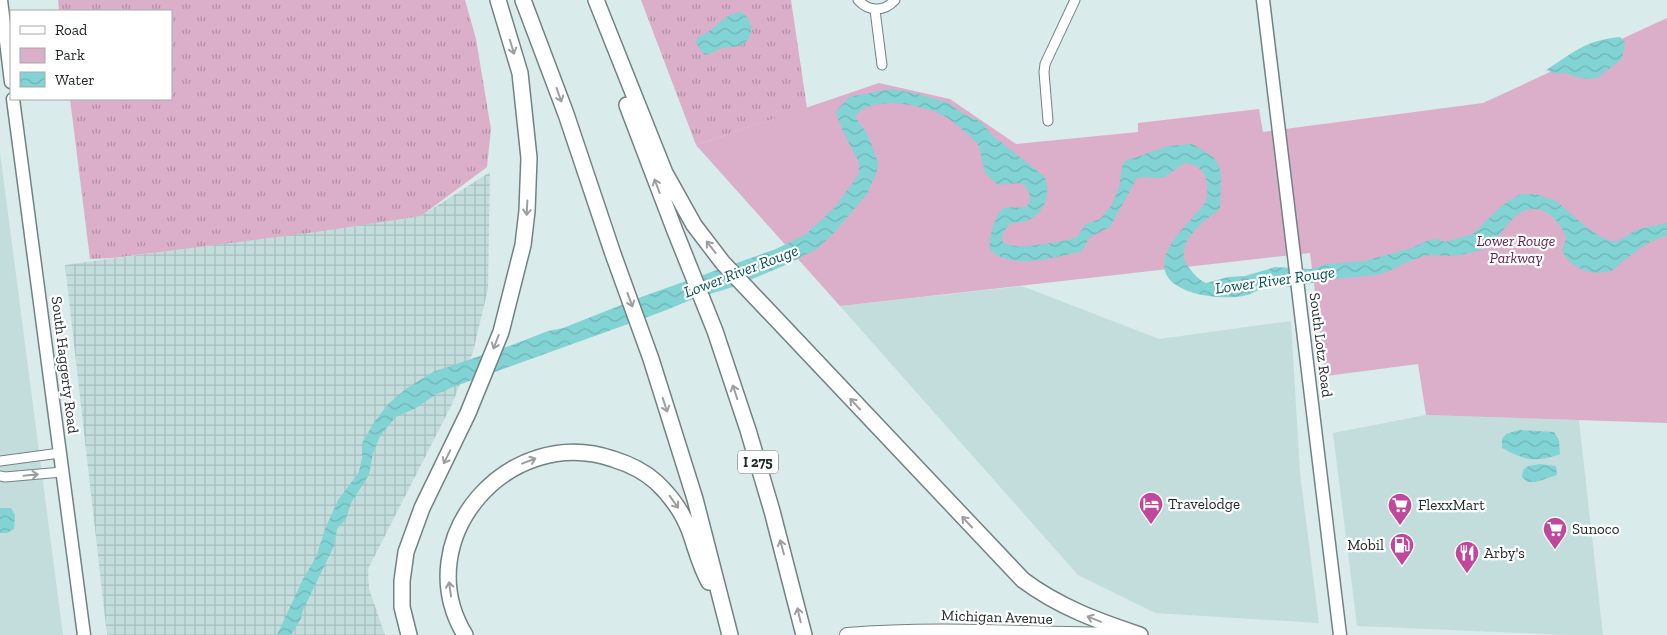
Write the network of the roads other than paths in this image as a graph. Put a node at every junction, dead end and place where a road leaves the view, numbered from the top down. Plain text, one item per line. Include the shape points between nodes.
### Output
1 (1, 0) edge
2 (498, 0) edge
3 (523, 0) edge
4 (589, 0) edge
5 (596, 0) edge
6 (858, 0) edge
7 (895, 0) edge
8 (1075, 0) edge
9 (1263, 0) edge
10 (875, 10) junction
11 (882, 65) dead end
12 (10, 74) edge
13 (14, 100) edge
14 (1048, 121) dead end
15 (60, 453) junction
16 (0, 461) edge
17 (62, 472) junction
18 (0, 476) edge
19 (724, 609) junction
20 (84, 635) edge
21 (409, 635) edge
22 (465, 635) edge
23 (730, 635) edge
24 (804, 635) edge
25 (847, 635) edge
26 (1065, 635) edge
27 (1140, 635) edge
28 (1146, 635) edge
29 (1340, 635) edge

1 - 12 street
2 -> 21 highway via 520,73 528,158 523,244 500,332 468,413 422,508 406,552 402,607
3 -> 19 highway via 650,358 695,499
24 -> 4 highway, I 275 via 770,502 715,332 642,147
27 -> 5 highway via 1067,608 1023,580 723,262 694,225 664,173
6 - 10 street
7 - 10 street via 883,9
8 - 14 street via 1045,64
9 - 29 street, South Lotz Road
10 - 11 street
13 - 15 street, South Haggerty Road
15 - 16 street
15 - 17 street, South Haggerty Road
18 -> 17 street
17 - 20 street, South Haggerty Road
22 -> 19 highway via 456,615 448,578 455,537 462,522 477,498 498,477 532,459 567,452 606,456 640,469 656,482 681,513 704,572
19 - 23 highway
25 - 26 main road, Michigan Avenue via 945,631
26 - 27 main road, Michigan Avenue
27 - 28 main road, Michigan Avenue

